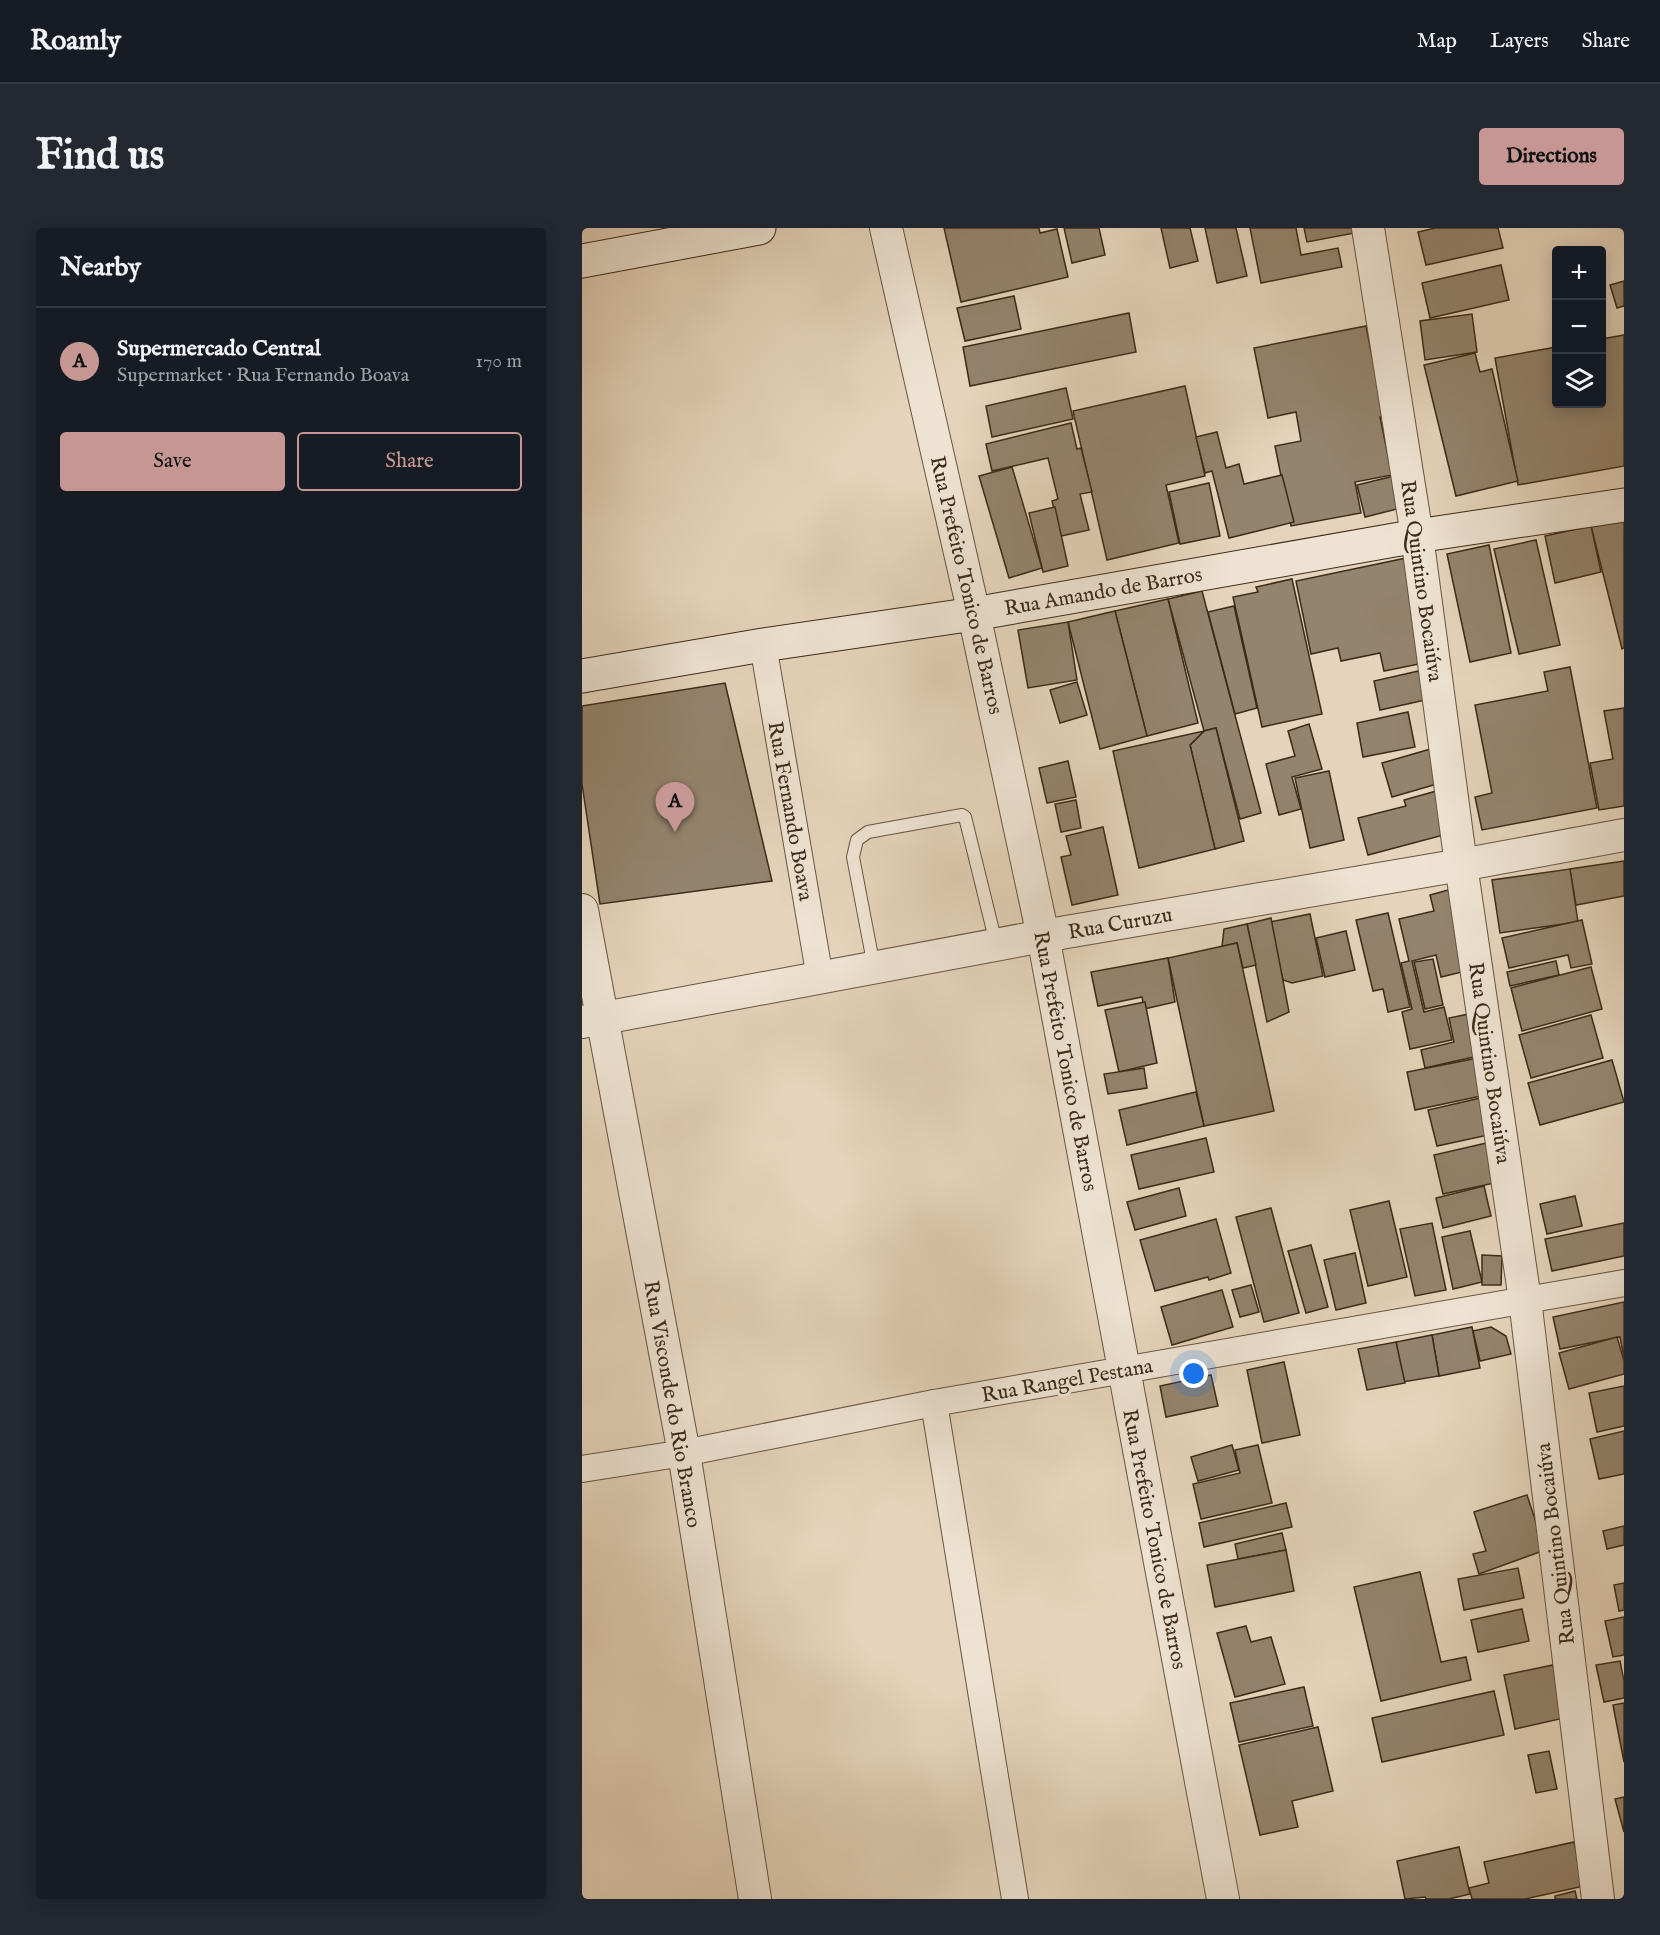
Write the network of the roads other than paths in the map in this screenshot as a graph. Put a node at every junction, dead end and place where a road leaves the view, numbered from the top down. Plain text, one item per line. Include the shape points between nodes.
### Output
1 (759, 228) edge
2 (886, 228) edge
3 (1368, 228) edge
4 (582, 261) edge
5 (1624, 505) edge
6 (1417, 536) junction
7 (974, 614) junction
8 (763, 645) junction
9 (582, 676) edge
10 (1624, 835) edge
11 (1461, 865) junction
12 (582, 910) edge
13 (1043, 936) junction
14 (996, 945) junction
15 (874, 968) junction
16 (820, 978) junction
17 (592, 1021) edge
18 (1624, 1283) edge
19 (1525, 1300) junction
20 (1123, 1371) junction
21 (934, 1403) junction
22 (684, 1453) junction
23 (582, 1468) edge
24 (755, 1899) edge
25 (1015, 1899) edge
26 (1222, 1899) edge
27 (1598, 1899) edge

1 - 4 main road
2 - 7 street, Rua Prefeito Tonico de Barros
3 - 6 street, Rua Quintino Bocaiúva
5 - 6 main road, Rua Amando de Barros
6 - 7 main road, Rua Amando de Barros
6 - 11 street, Rua Quintino Bocaiúva
7 - 8 main road, Rua Amando de Barros
7 - 13 street, Rua Prefeito Tonico de Barros
8 - 9 main road, Rua Amando de Barros
8 - 16 street, Rua Fernando Boava
10 - 11 street, Rua Curuzu
11 - 13 street, Rua Curuzu
11 - 19 street, Rua Quintino Bocaiúva
12 - 17 street, Rua Visconde do Rio Branco
13 - 14 street, Rua Curuzu
13 - 20 street, Rua Prefeito Tonico de Barros
14 - 15 street, Rua Curuzu
14 - 15 lane via 965,817 868,832 857,840 853,856
15 - 16 street, Rua Curuzu
16 - 17 street, Rua Curuzu
17 - 22 street, Rua Visconde do Rio Branco
18 - 19 street, Rua Rangel Pestana
19 - 20 street, Rua Rangel Pestana
19 - 27 street, Rua Quintino Bocaiúva
20 - 21 street, Rua Rangel Pestana
20 - 26 street, Rua Prefeito Tonico de Barros
21 - 22 street, Rua Rangel Pestana
21 - 25 street
22 - 23 street, Rua Rangel Pestana
22 - 24 street, Rua Visconde do Rio Branco

